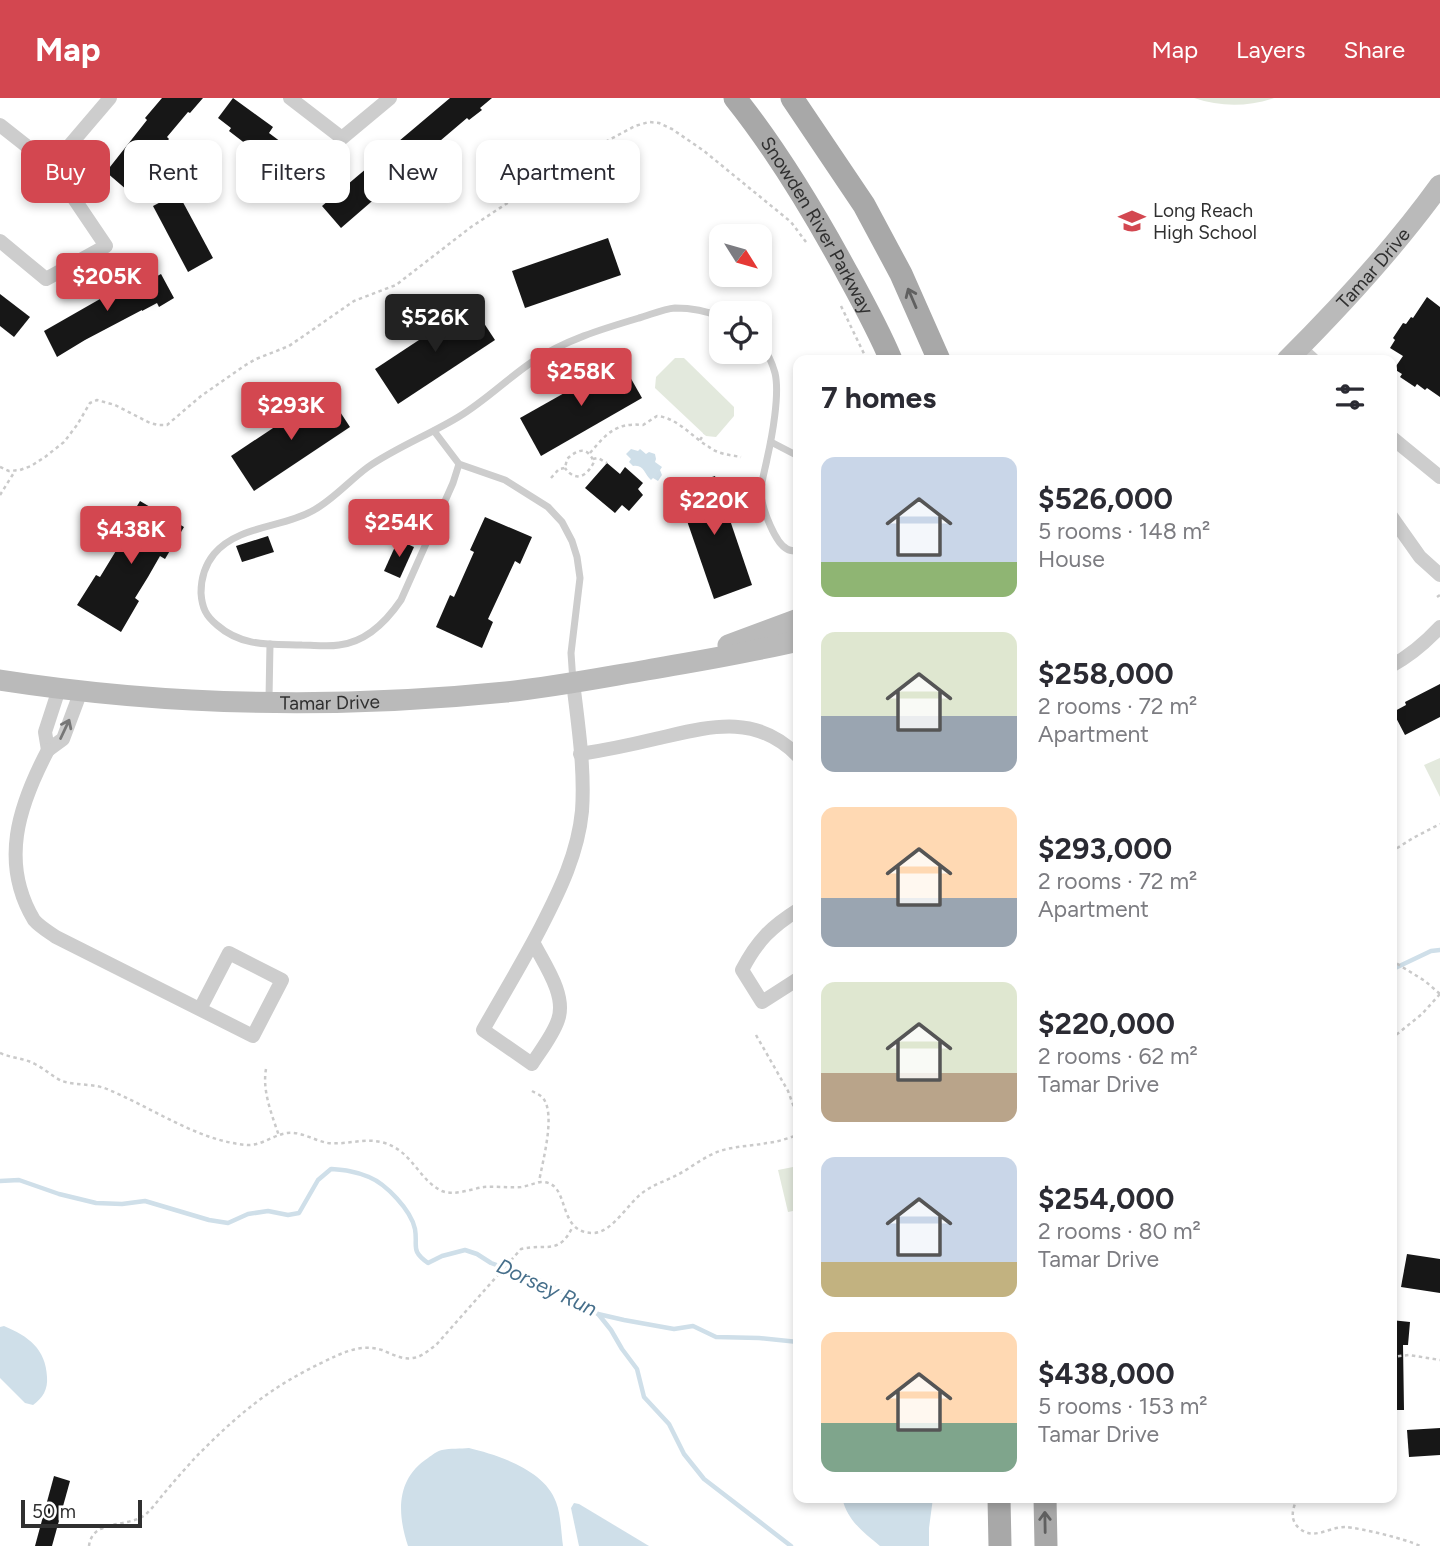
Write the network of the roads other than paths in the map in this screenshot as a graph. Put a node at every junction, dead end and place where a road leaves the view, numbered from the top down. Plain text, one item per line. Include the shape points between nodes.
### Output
1 (110, 98) edge
2 (290, 98) edge
3 (390, 98) edge
4 (735, 98) edge
5 (792, 98) edge
6 (308, 103) edge
7 (0, 125) edge
8 (74, 140) edge
9 (21, 142) edge
10 (1440, 185) edge
11 (77, 203) edge
12 (0, 240) edge
13 (709, 314) edge
14 (889, 355) edge
15 (937, 355) edge
16 (1297, 355) edge
17 (772, 364) edge
18 (434, 431) junction
19 (771, 442) junction
20 (1397, 442) edge
21 (793, 453) edge
22 (459, 464) junction
23 (1440, 477) edge
24 (1397, 524) edge
25 (793, 550) edge
26 (1440, 575) edge
27 (793, 621) edge
28 (1440, 627) edge
29 (793, 642) edge
30 (270, 644) junction
31 (1397, 663) edge
32 (659, 668) junction
33 (0, 680) edge
34 (573, 682) junction
35 (59, 689) junction
36 (81, 691) junction
37 (269, 702) junction
38 (48, 750) junction
39 (793, 751) edge
40 (580, 754) junction
41 (793, 913) edge
42 (533, 942) junction
43 (793, 982) edge
44 (200, 1009) junction
45 (999, 1503) edge
46 (1045, 1503) edge
47 (1000, 1546) edge
48 (1046, 1546) edge

1 - 8 street
2 - 6 street
3 - 6 street via 342,138
4 - 14 main road, Snowden River Parkway via 824,232
15 -> 5 main road via 864,205
7 - 9 street
10 - 16 street, Tamar Drive via 1381,261
11 - 12 street via 106,246 46,279
13 - 18 lane via 672,308 586,334 534,361 484,401
17 - 19 lane via 776,390
18 - 22 lane
18 - 30 lane via 384,457 313,511 243,535 212,556 201,592 207,616 235,639
19 - 21 lane
19 - 25 lane via 761,496 781,543
20 - 23 street
22 - 30 lane via 401,600 381,625 369,635 339,645
22 - 34 lane via 530,494 548,507 572,541 580,578 571,653
24 - 26 street via 1420,557
27 - 32 street, Tamar Drive
28 - 31 street
29 - 32 street, Tamar Drive
30 - 37 lane
32 - 34 street, Tamar Drive
33 - 35 street, Tamar Drive
34 - 37 street, Tamar Drive via 422,699
34 - 40 street
35 - 36 street, Tamar Drive
35 - 38 street via 45,732
36 - 37 street, Tamar Drive
38 -> 36 street via 63,739
38 - 44 street via 14,816 8,839 7,862 16,896 36,923 56,937
39 - 40 street via 772,736 736,726 710,727
40 - 42 street via 578,837 563,885
41 - 43 street via 760,940 742,970 762,1002
42 - 42 street via 483,1031 533,1064 561,1008 559,994
44 - 44 street via 253,1037 282,980 229,953
45 - 47 main road
48 -> 46 main road

